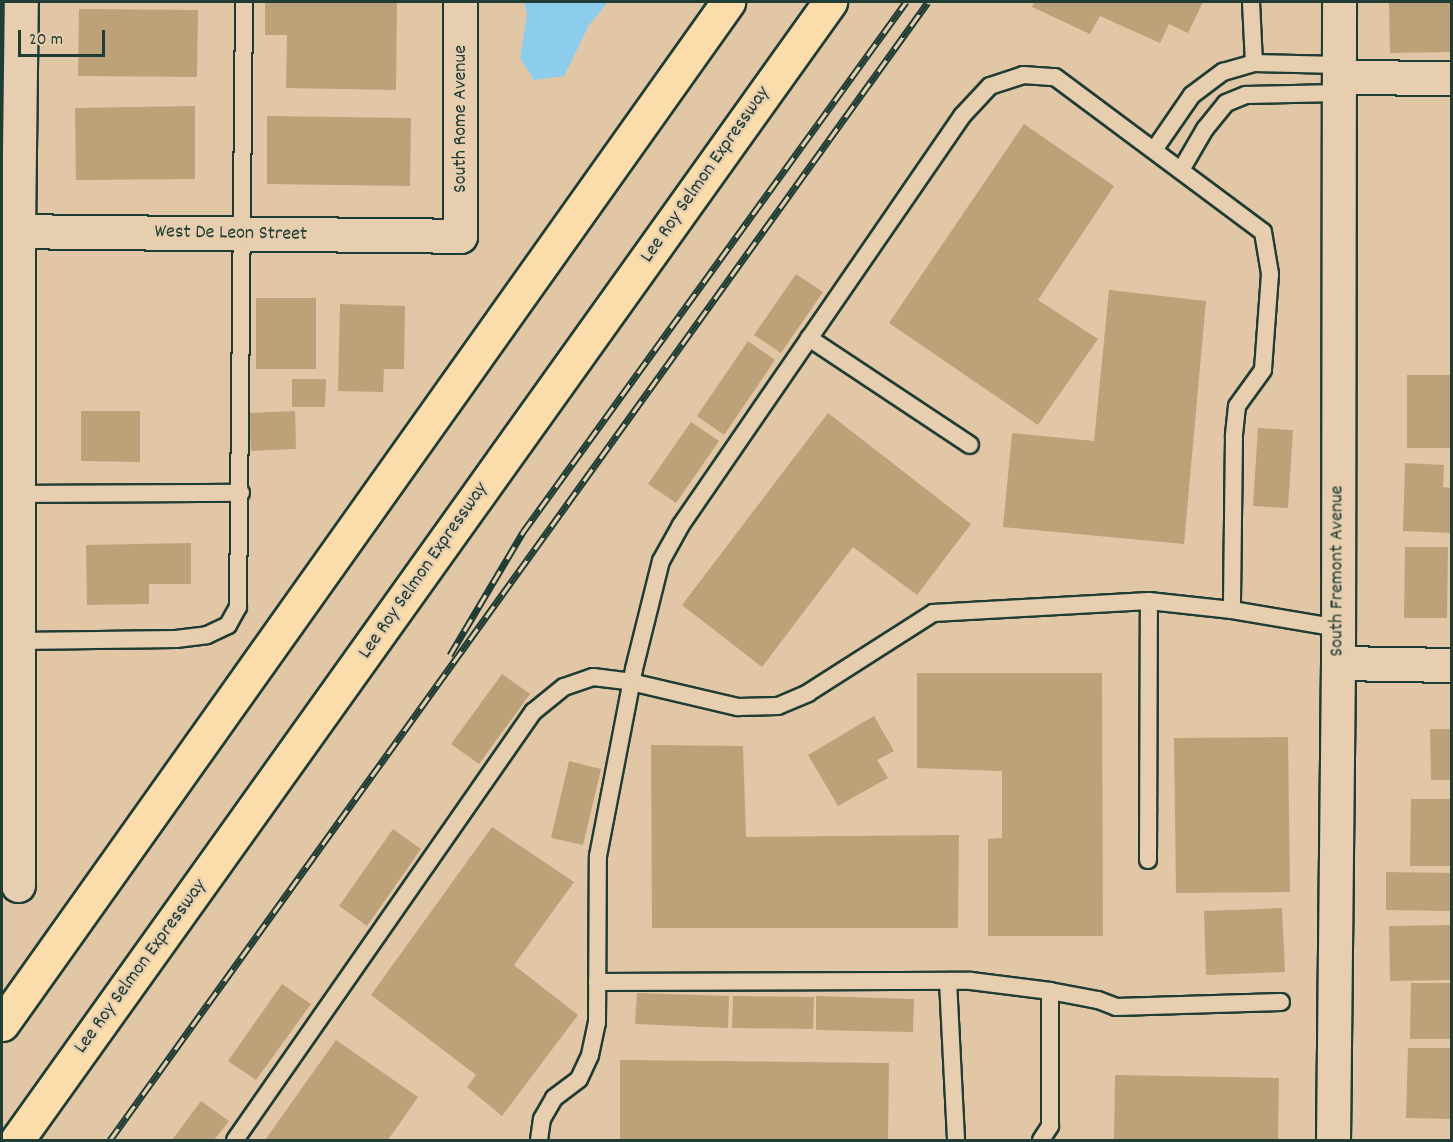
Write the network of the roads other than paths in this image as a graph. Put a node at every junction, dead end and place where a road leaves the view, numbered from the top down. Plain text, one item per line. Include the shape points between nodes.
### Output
1 (21, 2) edge
2 (244, 2) edge
3 (460, 2) edge
4 (728, 2) edge
5 (830, 2) edge
6 (1251, 2) edge
7 (1339, 2) edge
8 (1254, 63) junction
9 (1339, 78) junction
10 (1452, 78) edge
11 (1154, 150) junction
12 (1181, 170) junction
13 (10, 232) edge
14 (244, 234) junction
15 (460, 236) joint
16 (809, 338) junction
17 (970, 445) dead end
18 (241, 493) junction
19 (18, 494) junction
20 (1149, 601) junction
21 (1232, 610) junction
22 (1338, 628) junction
23 (10, 641) edge
24 (1338, 663) junction
25 (1452, 665) edge
26 (631, 682) junction
27 (1148, 860) dead end
28 (18, 885) dead end
29 (948, 981) junction
30 (597, 982) junction
31 (1050, 991) junction
32 (1281, 1002) dead end
33 (2, 1024) edge
34 (17, 1140) edge
35 (235, 1140) edge
36 (539, 1140) edge
37 (956, 1140) edge
38 (1041, 1140) edge
39 (1332, 1140) edge

1 - 13 street
2 - 14 lane
3 - 15 street, South Rome Avenue
4 - 33 highway
5 - 34 highway, Lee Roy Selmon Expressway
6 - 8 lane
7 - 9 street, South Fremont Avenue
8 - 9 lane
8 - 11 lane via 1223,72 1192,95
9 - 10 street
9 - 12 lane via 1246,95 1226,103
9 - 22 street, South Fremont Avenue
11 - 12 lane
11 - 16 lane via 1055,77 1023,75 990,86 962,116
12 - 21 lane via 1263,232 1270,274 1263,370 1237,406 1233,437
13 - 14 street, West De Leon Street
13 - 19 street
14 - 15 street, West De Leon Street
14 - 18 lane
16 - 17 lane
16 - 26 lane via 681,525 661,561
18 - 19 lane
18 - 23 lane via 238,607 228,625 207,635 177,639
19 - 23 street
20 - 21 lane
20 - 26 lane via 933,613 808,693 778,706 738,707
20 - 27 lane
21 - 22 lane
22 - 24 street, South Fremont Avenue
23 - 28 street
24 - 25 street
24 - 39 street, South Fremont Avenue
26 - 30 lane via 597,856
26 - 35 lane via 593,677 564,687 532,712
29 - 30 lane
29 - 31 lane
29 - 37 lane
30 - 36 lane via 597,1023 590,1055 579,1079 554,1098 542,1119
31 - 32 lane via 1116,1007
31 - 38 lane via 1050,1126

